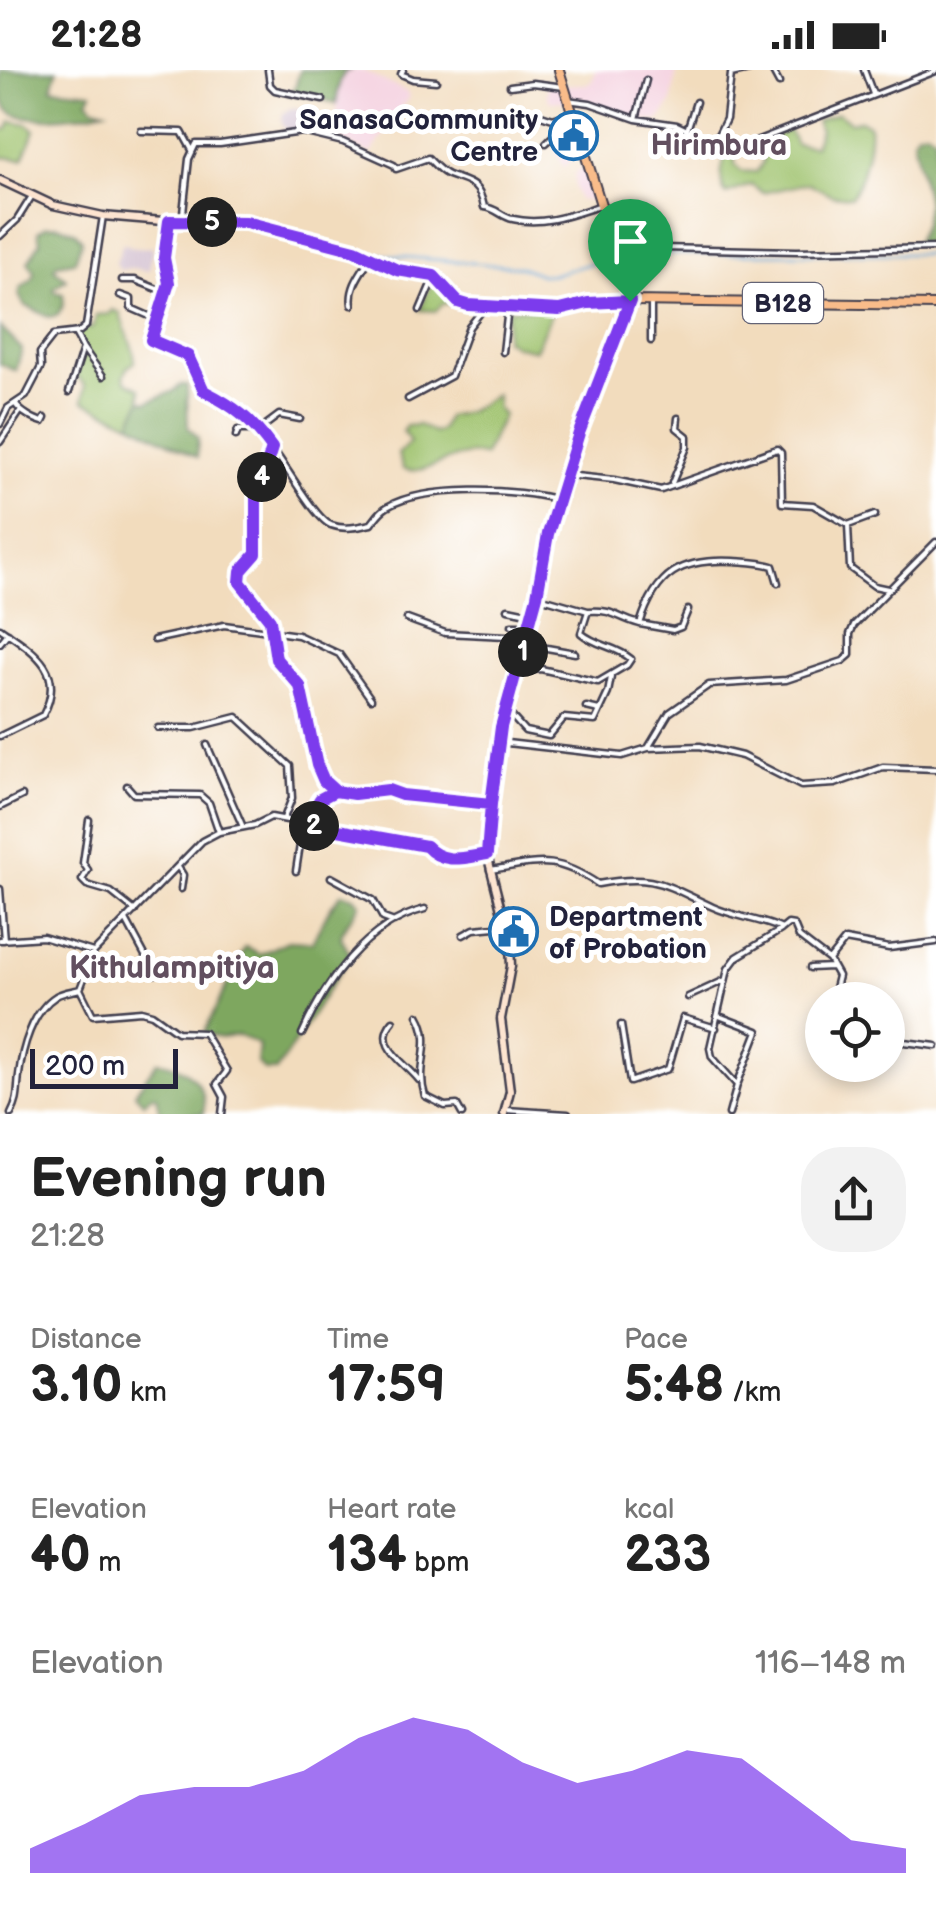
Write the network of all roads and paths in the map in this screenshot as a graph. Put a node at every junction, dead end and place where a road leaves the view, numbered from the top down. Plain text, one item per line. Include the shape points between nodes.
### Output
1 (268, 70) edge
2 (403, 70) edge
3 (559, 70) edge
4 (749, 70) edge
5 (772, 70) edge
6 (864, 70) edge
7 (936, 71) edge
8 (646, 80) dead end
9 (436, 81) dead end
10 (779, 83) dead end
11 (510, 86) dead end
12 (564, 87) junction
13 (873, 94) junction
14 (323, 100) dead end
15 (566, 100) junction
16 (696, 102) dead end
17 (571, 113) junction
18 (541, 115) dead end
19 (636, 119) junction
20 (574, 124) junction
21 (141, 130) dead end
22 (687, 130) junction
23 (546, 143) dead end
24 (714, 143) junction
25 (192, 150) junction
26 (0, 180) edge
27 (32, 196) junction
28 (600, 205) junction
29 (103, 216) junction
30 (169, 221) junction
31 (182, 222) junction
32 (0, 236) edge
33 (936, 248) edge
34 (613, 249) junction
35 (371, 256) junction
36 (434, 276) junction
37 (122, 280) dead end
38 (166, 292) junction
39 (120, 295) dead end
40 (630, 301) junction
41 (651, 302) junction
42 (352, 305) dead end
43 (936, 305) edge
44 (485, 307) junction
45 (508, 308) junction
46 (420, 310) dead end
47 (156, 318) junction
48 (74, 332) junction
49 (651, 341) dead end
50 (83, 348) junction
51 (502, 352) dead end
52 (104, 376) dead end
53 (69, 392) dead end
54 (408, 400) dead end
55 (16, 406) junction
56 (20, 412) junction
57 (45, 418) dead end
58 (678, 418) dead end
59 (300, 419) dead end
60 (0, 424) edge
61 (260, 430) junction
62 (236, 436) dead end
63 (0, 442) edge
64 (272, 448) junction
65 (566, 475) junction
66 (669, 486) junction
67 (559, 500) junction
68 (875, 515) dead end
69 (848, 525) junction
70 (936, 542) edge
71 (778, 583) dead end
72 (888, 589) junction
73 (537, 596) junction
74 (508, 609) dead end
75 (688, 610) dead end
76 (588, 611) junction
77 (532, 614) junction
78 (407, 619) dead end
79 (640, 624) junction
80 (512, 625) dead end
81 (530, 625) junction
82 (0, 628) edge
83 (270, 632) junction
84 (8, 633) junction
85 (526, 639) junction
86 (154, 640) dead end
87 (0, 643) edge
88 (575, 653) dead end
89 (518, 672) junction
90 (610, 675) junction
91 (371, 699) dead end
92 (586, 707) dead end
93 (506, 710) junction
94 (599, 710) junction
95 (158, 728) dead end
96 (551, 734) junction
97 (0, 736) edge
98 (498, 742) junction
99 (207, 745) dead end
100 (648, 748) junction
101 (557, 749) junction
102 (936, 769) edge
103 (127, 786) dead end
104 (335, 791) junction
105 (22, 796) dead end
106 (491, 804) junction
107 (0, 807) edge
108 (284, 818) junction
109 (296, 819) junction
110 (89, 820) dead end
111 (305, 824) junction
112 (243, 827) junction
113 (219, 832) junction
114 (487, 854) junction
115 (178, 867) junction
116 (296, 870) dead end
117 (490, 870) junction
118 (331, 877) dead end
119 (0, 889) edge
120 (180, 889) dead end
121 (425, 909) dead end
122 (135, 911) junction
123 (126, 920) junction
124 (394, 922) junction
125 (506, 926) junction
126 (782, 929) junction
127 (463, 934) dead end
128 (2, 940) edge
129 (936, 942) edge
130 (94, 952) junction
131 (830, 960) junction
132 (192, 965) dead end
133 (832, 967) junction
134 (810, 968) dead end
135 (726, 979) junction
136 (836, 982) edge
137 (80, 990) junction
138 (688, 997) dead end
139 (418, 1015) dead end
140 (719, 1016) junction
141 (393, 1020) dead end
142 (620, 1026) dead end
143 (716, 1028) junction
144 (302, 1034) dead end
145 (905, 1042) edge
146 (936, 1046) edge
147 (421, 1083) junction
148 (737, 1085) junction
149 (505, 1112) edge
150 (11, 1114) edge
151 (222, 1114) edge
152 (462, 1114) edge
153 (568, 1114) edge
154 (729, 1114) edge

1 - 14 street via 274,90
2 - 9 street via 413,80
3 - 12 main road
4 - 24 street via 731,74 726,119
5 - 10 street
6 - 13 street
7 - 13 street
8 - 19 street
11 - 12 street
12 - 15 main road
13 - 24 street via 748,144
15 - 17 main road
15 - 19 street
16 - 22 street
17 - 18 street
17 - 20 main road
19 - 22 street
20 - 23 street
20 - 28 main road
21 - 25 street via 182,132
22 - 24 street
25 - 28 street via 196,144 315,134 396,168 428,158 444,174 469,180 484,207 510,219 553,221
25 - 31 street
26 - 27 main road
27 - 29 main road
27 - 32 street
28 - 34 main road
29 - 30 main road
29 - 48 street via 86,326
30 - 31 main road
30 - 38 street
31 - 35 main road via 246,222
33 - 34 street
34 - 40 main road
35 - 36 main road via 397,270
35 - 42 street
36 - 44 main road via 458,302
36 - 46 street
37 - 38 street
38 - 47 street
39 - 47 street via 131,299 131,308
40 - 41 main road, B128
40 - 45 main road
40 - 65 main road
41 - 43 main road, B128
41 - 49 street
44 - 45 main road
44 - 54 street via 469,327 451,376
45 - 51 street
47 - 61 street via 151,340 183,351 204,391 235,406
48 - 50 street
48 - 55 street via 54,335
50 - 52 street
50 - 53 street
55 - 56 street
55 - 60 street
56 - 57 street
56 - 63 street
58 - 66 street via 687,447
59 - 61 street via 279,415
61 - 62 street via 238,430
61 - 64 street
64 - 67 street via 330,526 371,524 393,504 439,494 516,490
64 - 83 street via 259,486 256,554 240,582 267,616
65 - 66 street via 656,490
65 - 67 main road
66 - 69 street via 777,449 782,503 813,505
67 - 73 main road
68 - 69 street
69 - 72 street via 850,568
70 - 72 street
71 - 79 street via 773,566 762,562 706,559 679,566 646,604
72 - 100 street via 854,624 843,661 786,680 709,684 670,714
73 - 76 street
73 - 77 main road
74 - 77 street
75 - 79 street via 673,630
76 - 79 street via 610,609
76 - 90 street via 582,633 631,658
77 - 81 main road
78 - 85 street via 445,633
80 - 81 street
81 - 85 main road
82 - 84 street
83 - 86 street via 224,626
83 - 91 street via 298,635 339,654
83 - 104 street via 276,659 300,686 317,765
84 - 87 street
84 - 97 street via 40,658 52,688 43,715
85 - 88 street
85 - 89 main road
89 - 90 street via 541,669 598,682
89 - 93 main road
90 - 94 street
92 - 94 street
93 - 96 street via 525,731
93 - 98 main road
94 - 96 street via 595,721 564,718
95 - 108 street via 194,728 232,716 243,721 290,766 292,798
96 - 101 street
98 - 101 street
98 - 106 main road
99 - 112 street
100 - 101 street via 622,756
100 - 102 street via 700,746 742,756 800,786 835,784 883,767
103 - 113 street via 134,794 200,795
104 - 106 street via 388,790
104 - 111 street via 320,799
105 - 107 street
106 - 114 main road
108 - 109 street
108 - 112 street
109 - 111 street
109 - 116 street
110 - 122 street via 82,880
111 - 114 street via 426,846 447,859
112 - 113 street
113 - 115 street
114 - 117 main road
115 - 120 street
115 - 122 street
117 - 125 main road
117 - 126 street via 552,861 598,884 654,880
118 - 124 street via 372,900
119 - 128 street
121 - 124 street
122 - 123 street
123 - 130 street
123 - 132 street via 155,974
124 - 144 street via 351,954
125 - 127 street
125 - 149 main road via 511,966 501,1020 510,1091
126 - 131 street via 794,926 799,938
126 - 135 street via 737,957
128 - 130 street via 42,937
129 - 131 street via 889,948 845,940
130 - 137 street
131 - 133 street
133 - 134 street
133 - 136 street
135 - 138 street
135 - 140 street
137 - 150 street via 58,994 27,1036 20,1098
137 - 151 street via 94,1015 142,1011 177,1032 204,1034 227,1071 217,1084
139 - 147 street via 427,1029
140 - 143 street
140 - 148 street via 758,1031
141 - 147 street via 386,1043
142 - 143 street via 630,1082 668,1069 683,1018
143 - 148 street via 712,1057
145 - 146 street
147 - 152 street via 425,1096 457,1105
148 - 154 street
149 - 153 street

